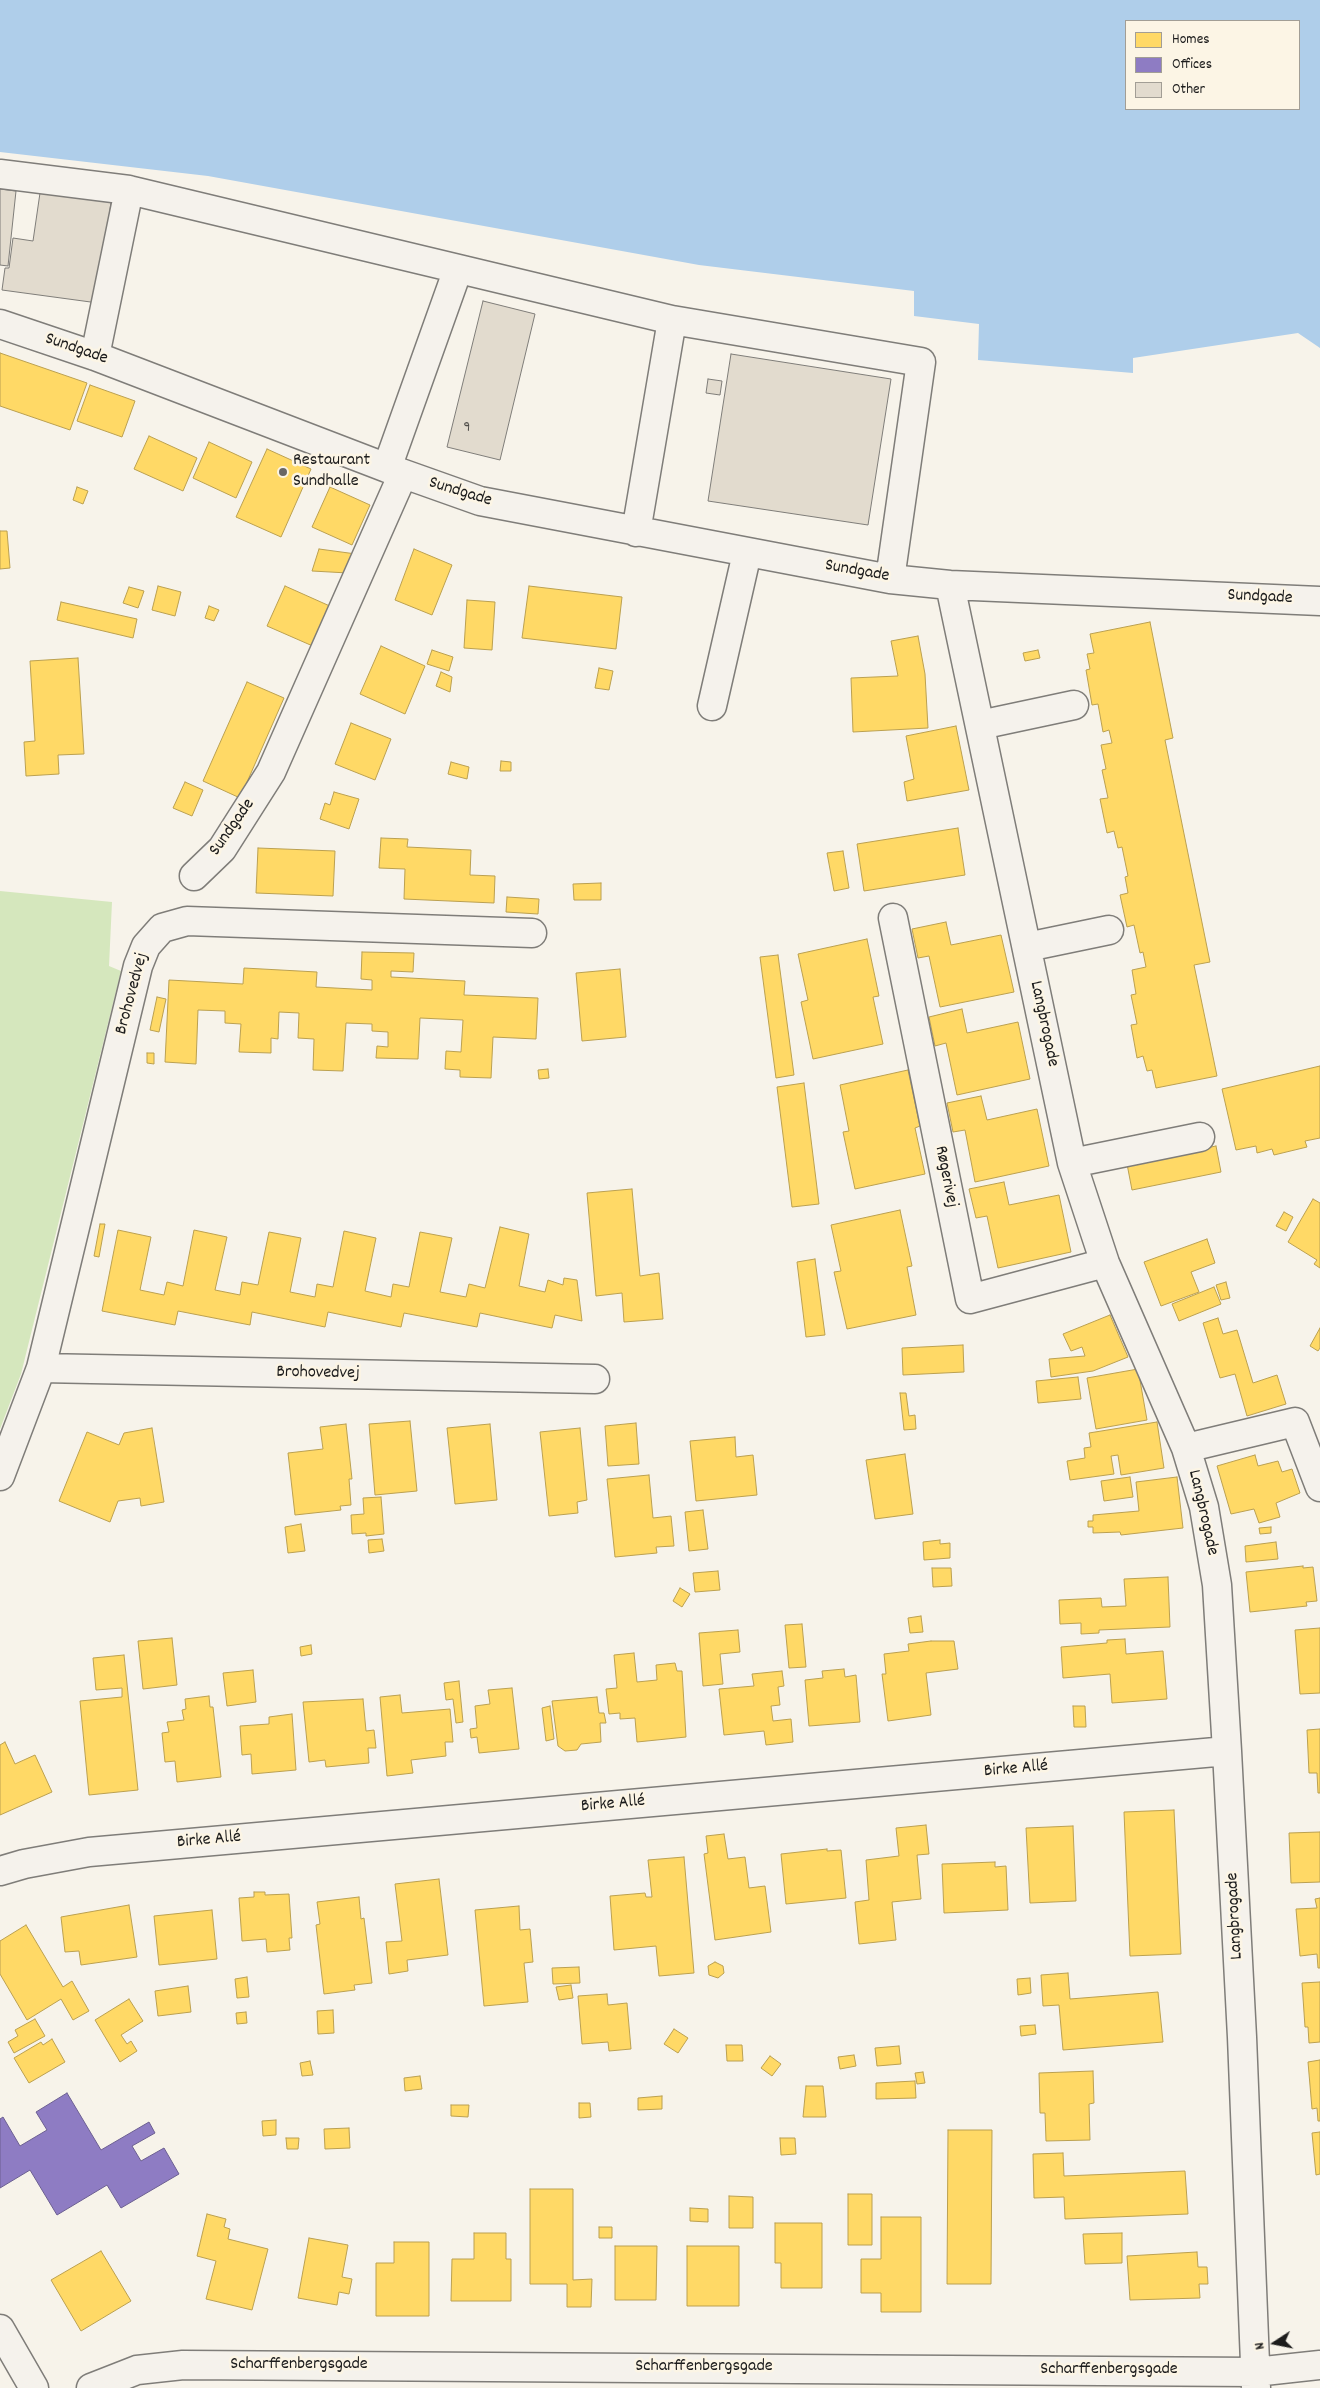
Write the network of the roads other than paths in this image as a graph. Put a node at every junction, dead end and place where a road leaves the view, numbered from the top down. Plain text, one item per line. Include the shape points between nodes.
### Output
1 (0, 174) edge
2 (129, 190) junction
3 (458, 269) junction
4 (672, 320) junction
5 (0, 324) edge
6 (95, 356) junction
7 (395, 471) junction
8 (636, 532) junction
9 (747, 553) junction
10 (890, 579) junction
11 (950, 585) junction
12 (1320, 601) edge
13 (1074, 705) dead end
14 (712, 706) dead end
15 (980, 725) junction
16 (194, 876) dead end
17 (893, 918) dead end
18 (1109, 930) dead end
19 (532, 933) dead end
20 (1027, 947) junction
21 (1200, 1137) dead end
22 (1072, 1163) junction
23 (1105, 1263) junction
24 (41, 1368) junction
25 (595, 1379) dead end
26 (1186, 1448) junction
27 (0, 1476) edge
28 (1320, 1487) edge
29 (1227, 1751) junction
30 (0, 1871) edge
31 (0, 2329) edge
32 (1320, 2365) edge
33 (1255, 2380) edge
34 (34, 2388) edge
35 (91, 2388) edge

1 - 2 street
2 - 3 street
2 - 6 street
3 - 4 street
3 - 7 street
4 - 8 street
4 - 10 street via 922,362
5 - 6 street, Sundgade
6 - 7 street, Sundgade
7 - 8 street, Sundgade via 480,501
7 - 16 street, Sundgade via 271,772 222,849
8 - 9 street, Sundgade
9 - 10 street, Sundgade
9 - 14 street
10 - 11 street, Sundgade
11 - 12 street, Sundgade
11 - 15 street, Langbrogade
13 - 15 street
15 - 20 street, Langbrogade
17 - 23 street, Røgerivej via 970,1299
18 - 20 street
19 - 24 street, Brohovedvej via 187,921 162,928 146,946 138,966
20 - 22 street, Langbrogade
21 - 22 street
22 - 23 street, Langbrogade
23 - 26 street, Langbrogade
24 - 25 street, Brohovedvej
24 - 27 street, Brohovedvej
26 - 28 street, Langbrogade via 1295,1422
26 - 29 street, Langbrogade via 1204,1507 1217,1585
29 - 30 street, Birke Allé via 90,1852
29 - 33 street, Langbrogade
31 - 34 street
32 - 33 street, Scharffenbergsgade
33 - 35 street, Scharffenbergsgade via 183,2365 137,2370

